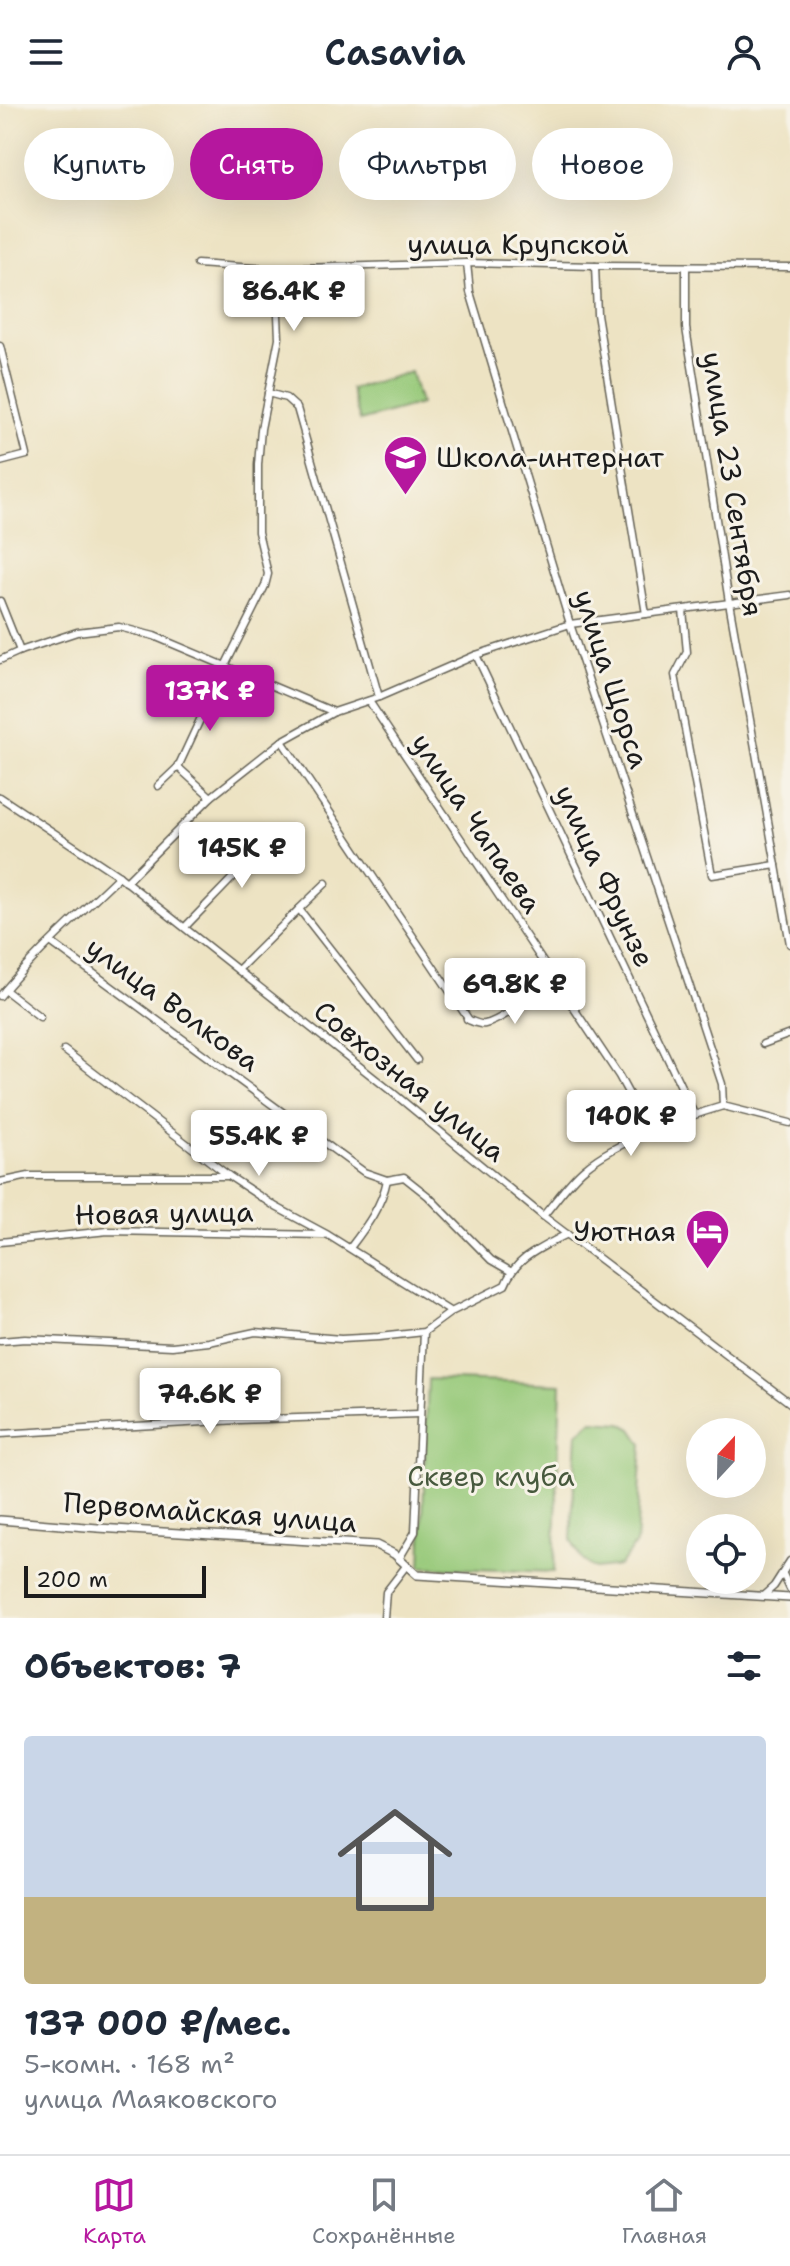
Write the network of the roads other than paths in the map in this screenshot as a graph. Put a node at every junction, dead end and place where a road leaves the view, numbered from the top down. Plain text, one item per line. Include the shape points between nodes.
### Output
1 (467, 263) junction
2 (197, 264) dead end
3 (595, 266) junction
4 (686, 267) junction
5 (790, 267) edge
6 (276, 269) junction
7 (0, 346) edge
8 (268, 393) junction
9 (0, 462) edge
10 (790, 595) edge
11 (0, 601) edge
12 (729, 602) junction
13 (683, 610) junction
14 (646, 614) junction
15 (570, 624) junction
16 (20, 651) junction
17 (476, 655) junction
18 (0, 660) edge
19 (225, 666) junction
20 (379, 697) junction
21 (369, 701) junction
22 (334, 712) junction
23 (282, 741) junction
24 (178, 767) junction
25 (158, 786) dead end
26 (0, 797) edge
27 (211, 797) junction
28 (277, 832) dead end
29 (776, 865) junction
30 (119, 876) junction
31 (126, 882) junction
32 (326, 883) dead end
33 (299, 909) junction
34 (185, 927) junction
35 (52, 943) junction
36 (790, 944) edge
37 (238, 970) junction
38 (556, 979) junction
39 (2, 993) edge
40 (40, 1017) dead end
41 (790, 1034) edge
42 (763, 1044) dead end
43 (64, 1050) dead end
44 (417, 1060) dead end
45 (723, 1106) junction
46 (694, 1114) junction
47 (790, 1123) edge
48 (650, 1133) junction
49 (229, 1176) junction
50 (387, 1180) junction
51 (0, 1182) edge
52 (543, 1216) junction
53 (567, 1234) junction
54 (328, 1235) junction
55 (0, 1242) edge
56 (350, 1248) junction
57 (510, 1271) junction
58 (451, 1312) junction
59 (424, 1332) junction
60 (0, 1341) edge
61 (790, 1403) edge
62 (419, 1414) junction
63 (0, 1434) edge
64 (0, 1520) edge
65 (399, 1559) junction
66 (790, 1561) edge
67 (406, 1566) junction
68 (783, 1574) junction
69 (790, 1589) edge
70 (764, 1595) junction
71 (790, 1598) edge
72 (384, 1618) edge

1 - 3 street, улица Крупской
1 - 6 street, улица Крупской
1 - 15 street, улица Щорса via 470,292
2 - 6 street, улица Крупской
3 - 4 street, улица Крупской
3 - 14 street via 597,314
4 - 5 street, улица Крупской
4 - 12 street, улица 23 Сентября via 686,328
6 - 8 street via 279,338
7 - 9 street via 27,455
8 - 19 street via 258,465 258,532 268,574
8 - 20 street via 297,408
10 - 12 street
11 - 16 street
12 - 13 street
12 - 29 street, улица 23 Сентября
13 - 14 street
13 - 29 street via 687,652 675,675 712,875
14 - 15 street
15 - 17 street
15 - 45 street, улица Щорса via 718,1070
16 - 18 street
16 - 19 street via 77,632 119,627
17 - 20 street
17 - 46 street, улица Фрунзе
19 - 22 street
19 - 24 street
20 - 21 street
21 - 22 street
21 - 38 street, улица Чапаева
22 - 23 street
23 - 27 street
23 - 38 street via 468,1020 486,1024 500,1018
24 - 25 street
24 - 27 street
26 - 30 street, Совхозная улица
27 - 31 street
28 - 34 street
29 - 36 street, улица 23 Сентября
30 - 31 street, Совхозная улица
30 - 35 street
31 - 34 street, Совхозная улица
32 - 33 street
33 - 37 street
33 - 44 street
34 - 37 street, Совхозная улица
35 - 39 street
35 - 50 street, улица Волкова via 364,1172
37 - 52 street, Совхозная улица
38 - 48 street, улица Чапаева
39 - 40 street
41 - 42 street
43 - 49 street
45 - 46 street
45 - 47 street
46 - 48 street
48 - 52 street via 583,1169
49 - 51 street via 29,1176
49 - 54 street
50 - 56 street via 366,1228
50 - 57 street, улица Волкова via 404,1177 491,1260
52 - 53 street, Совхозная улица
53 - 57 street
53 - 61 street, Совхозная улица
54 - 55 street, Новая улица via 108,1231
54 - 56 street
56 - 58 street
57 - 58 street via 505,1285
58 - 59 street
59 - 60 street via 341,1339 255,1332 172,1346
59 - 62 street
62 - 63 street
62 - 65 street via 415,1532
64 - 65 street, Первомайская улица via 376,1545
65 - 67 street, Первомайская улица
66 - 68 street
67 - 70 street, Первомайская улица via 417,1575
67 - 72 street via 386,1592
68 - 69 street
68 - 70 street
70 - 71 street, Первомайская улица

